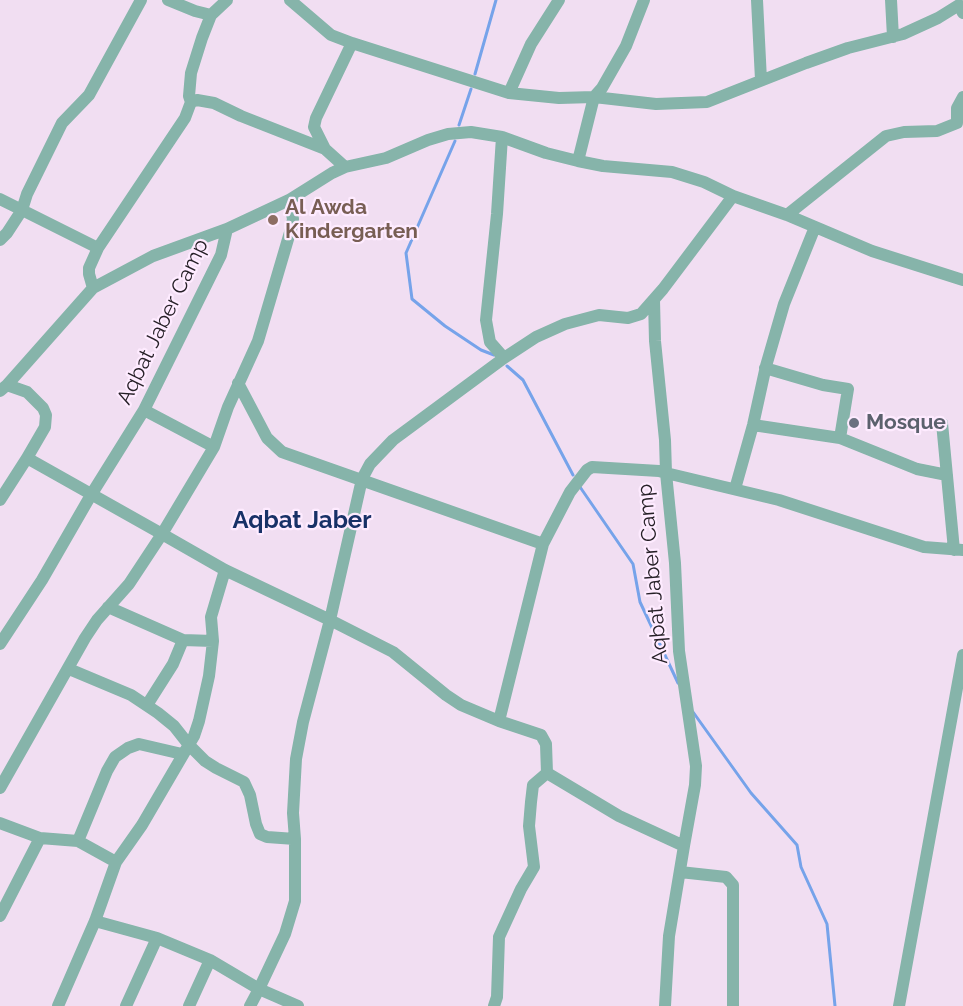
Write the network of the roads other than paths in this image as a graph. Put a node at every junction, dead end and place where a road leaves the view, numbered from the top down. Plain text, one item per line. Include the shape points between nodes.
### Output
1 (141, 0) edge
2 (168, 0) edge
3 (227, 0) edge
4 (290, 0) edge
5 (559, 0) edge
6 (644, 0) edge
7 (756, 0) edge
8 (891, 0) edge
9 (962, 7) edge
10 (211, 15) junction
11 (893, 37) junction
12 (352, 43) junction
13 (761, 80) junction
14 (509, 93) junction
15 (594, 97) junction
16 (963, 97) edge
17 (191, 102) junction
18 (960, 123) edge
19 (502, 137) junction
20 (325, 149) junction
21 (578, 161) junction
22 (345, 167) junction
23 (733, 196) junction
24 (0, 199) edge
25 (289, 200) junction
26 (22, 210) junction
27 (787, 215) junction
28 (815, 227) junction
29 (227, 229) junction
30 (0, 240) edge
31 (98, 248) junction
32 (963, 280) edge
33 (93, 288) junction
34 (654, 300) junction
35 (636, 316) junction
36 (655, 332) junction
37 (504, 358) junction
38 (765, 368) junction
39 (238, 383) junction
40 (4, 388) edge
41 (144, 410) junction
42 (942, 423) dead end
43 (753, 425) junction
44 (840, 438) junction
45 (214, 447) junction
46 (27, 458) junction
47 (666, 473) junction
48 (947, 475) junction
49 (362, 479) junction
50 (735, 489) junction
51 (90, 495) junction
52 (0, 500) edge
53 (162, 534) junction
54 (543, 544) junction
55 (958, 550) edge
56 (225, 570) junction
57 (108, 607) junction
58 (330, 620) junction
59 (4, 626) edge
60 (183, 640) junction
61 (213, 641) junction
62 (0, 644) edge
63 (963, 656) edge
64 (69, 669) junction
65 (147, 705) junction
66 (498, 721) junction
67 (185, 750) junction
68 (547, 773) junction
69 (0, 788) edge
70 (0, 823) edge
71 (40, 838) junction
72 (295, 839) junction
73 (78, 841) junction
74 (684, 846) junction
75 (116, 862) junction
76 (680, 872) junction
77 (0, 916) edge
78 (95, 921) junction
79 (157, 938) junction
80 (210, 960) junction
81 (259, 989) junction
82 (58, 1006) edge
83 (126, 1006) edge
84 (189, 1006) edge
85 (250, 1006) edge
86 (298, 1006) edge
87 (494, 1006) edge
88 (665, 1006) edge
89 (734, 1006) edge
90 (899, 1006) edge

1 - 26 street via 89,95 62,123
2 - 10 street
3 - 10 street
4 - 12 street via 331,35
5 - 14 street via 531,44
6 - 15 street via 626,46
7 - 13 street
8 - 11 street
9 - 11 street
10 - 17 street via 192,73
11 - 13 street via 848,48
12 - 14 street
12 - 20 street via 316,118 314,127
13 - 15 street via 721,98 693,104
14 - 15 street
15 - 21 street
16 - 18 street via 957,108
17 - 20 street via 214,103
17 - 31 street via 185,118
18 - 27 street via 938,131 886,136
19 - 21 street
19 - 22 street via 471,132 437,136 386,158
19 - 37 street via 486,320 490,342
20 - 22 street
21 - 23 street via 672,172
22 - 25 street
23 - 27 street
23 - 34 street
24 - 26 street
25 - 29 street
25 - 39 street via 291,229 258,341
26 - 30 street
26 - 31 street
27 - 28 street
28 - 32 street via 905,263
28 - 38 street via 784,304
29 - 33 street, Aqbat Jaber Camp via 153,256
29 - 41 street, Aqbat Jaber Camp via 221,255
31 - 33 street via 89,268
33 - 40 street, Aqbat Jaber Camp
34 - 35 street
34 - 36 street
35 - 36 street
35 - 37 street via 599,315 565,324
36 - 47 street
37 - 49 street via 393,440 370,464
38 - 43 street
38 - 44 street via 848,389
39 - 45 street
39 - 49 street via 276,448
40 - 46 street, Aqbat Jaber Camp via 27,392 46,415 45,428
41 - 45 street
41 - 51 street, Aqbat Jaber Camp
42 - 48 street
43 - 44 street
43 - 50 street
44 - 48 street via 917,469
45 - 53 street
46 - 51 street
46 - 52 street, Aqbat Jaber Camp
47 - 50 street
47 - 54 street, Aqbat Jaber Camp via 592,467 570,492
47 - 74 street, Aqbat Jaber Camp via 679,651 696,766
48 - 55 street
49 - 54 street
49 - 58 street
50 - 55 street via 901,541
51 - 53 street
51 - 59 street, Aqbat Jaber Camp via 42,580
53 - 56 street
53 - 57 street via 129,584
54 - 66 street
56 - 58 street
56 - 61 street via 211,617
57 - 60 street
57 - 64 street
58 - 66 street via 393,652 461,705
58 - 72 street via 300,737 293,813
59 - 62 street, Aqbat Jaber Camp
60 - 61 street
60 - 65 street
61 - 67 street via 206,695 199,722
63 - 90 street
64 - 65 street
64 - 69 street
65 - 67 street via 174,726
66 - 68 street via 541,735 546,744
67 - 72 street via 244,782 260,834
67 - 73 street via 139,744 115,757
67 - 75 street
68 - 74 street via 619,816
68 - 87 street via 533,785 529,826 534,867 499,937
70 - 71 street
71 - 73 street
71 - 77 street
72 - 81 street via 296,890 292,910
73 - 75 street
74 - 76 street, Aqbat Jaber Camp
75 - 78 street
76 - 88 street, Aqbat Jaber Camp via 669,936
76 - 89 street via 726,877 733,885
78 - 79 street
78 - 82 street
79 - 80 street
79 - 83 street
80 - 81 street
80 - 84 street
81 - 85 street
81 - 86 street

